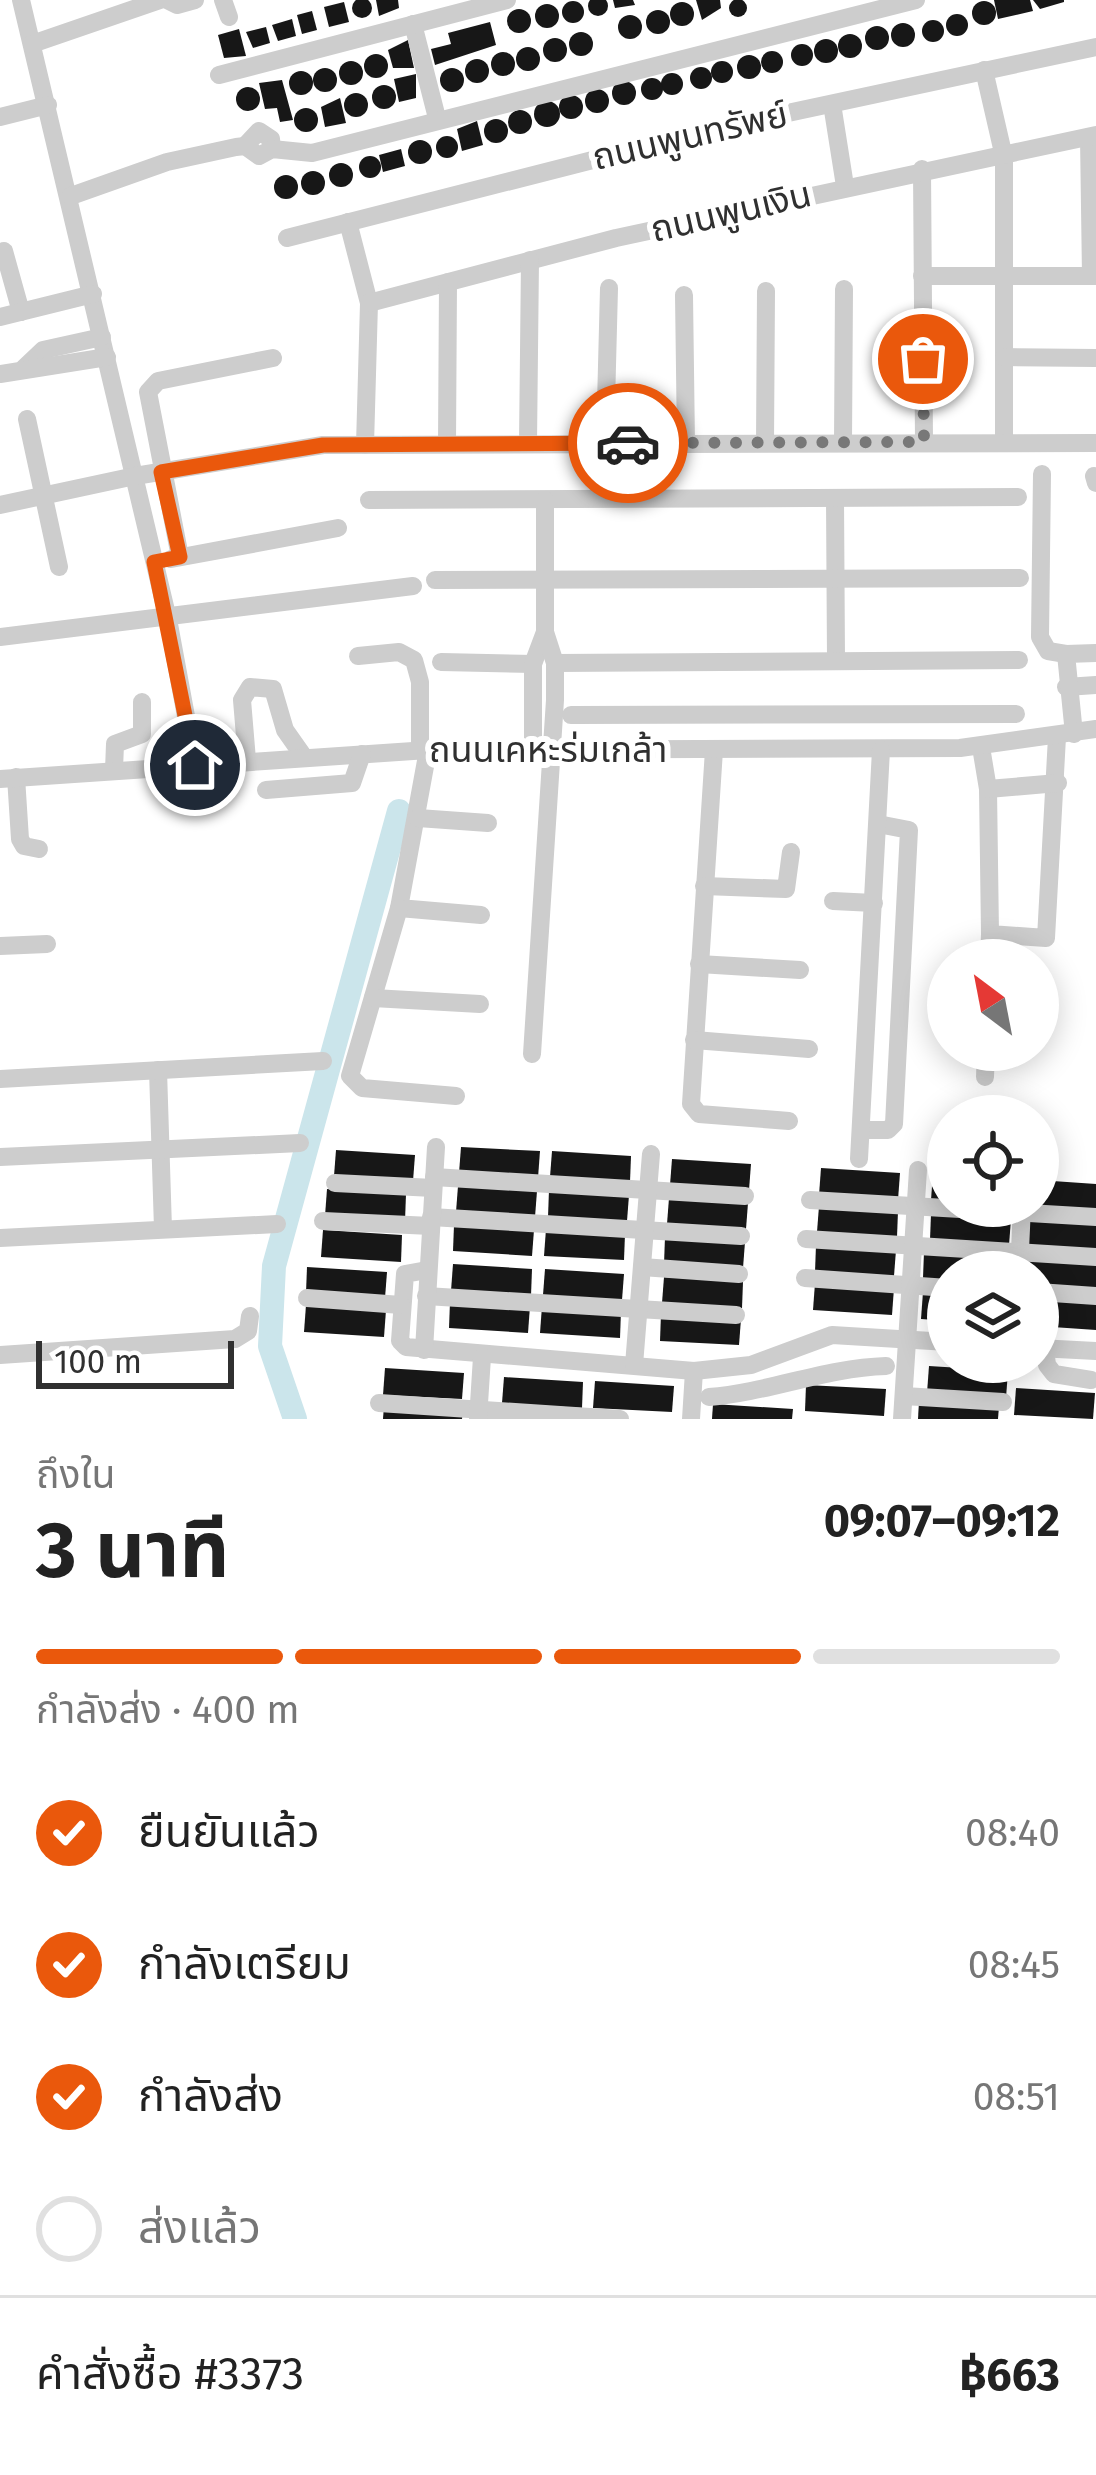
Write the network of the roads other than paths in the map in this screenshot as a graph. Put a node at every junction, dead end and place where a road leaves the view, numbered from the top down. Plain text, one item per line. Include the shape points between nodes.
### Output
1 (21, 0) edge
2 (163, 0) edge
3 (195, 0) edge
4 (507, 0) edge
5 (916, 0) edge
6 (413, 24) junction
7 (32, 44) junction
8 (1096, 46) edge
9 (984, 70) junction
10 (219, 75) dead end
11 (48, 104) junction
12 (832, 104) junction
13 (0, 117) edge
14 (437, 118) junction
15 (1092, 136) edge
16 (1004, 157) junction
17 (922, 169) junction
18 (845, 187) junction
19 (72, 202) junction
20 (347, 222) junction
21 (287, 238) dead end
22 (4, 250) dead end
23 (530, 260) junction
24 (1004, 275) junction
25 (922, 276) junction
26 (1094, 276) edge
27 (448, 282) junction
28 (609, 288) dead end
29 (766, 290) dead end
30 (844, 290) dead end
31 (93, 294) junction
32 (684, 295) dead end
33 (370, 303) junction
34 (21, 312) junction
35 (0, 317) edge
36 (103, 337) junction
37 (1004, 357) junction
38 (107, 358) junction
39 (273, 358) dead end
40 (1096, 358) edge
41 (24, 368) junction
42 (0, 374) edge
43 (27, 419) dead end
44 (843, 442) junction
45 (924, 442) junction
46 (1004, 442) junction
47 (528, 443) junction
48 (605, 443) junction
49 (765, 443) junction
50 (1096, 443) edge
51 (447, 444) junction
52 (686, 444) junction
53 (365, 445) junction
54 (161, 472) junction
55 (1042, 474) dead end
56 (135, 476) junction
57 (43, 496) junction
58 (1018, 497) dead end
59 (835, 498) junction
60 (369, 500) dead end
61 (545, 500) junction
62 (0, 506) edge
63 (338, 528) dead end
64 (180, 557) junction
65 (154, 562) junction
66 (59, 567) dead end
67 (835, 577) junction
68 (1020, 578) dead end
69 (546, 579) junction
70 (435, 580) dead end
71 (413, 586) dead end
72 (168, 619) junction
73 (545, 632) junction
74 (0, 637) edge
75 (1096, 652) edge
76 (1066, 654) junction
77 (358, 656) dead end
78 (836, 660) junction
79 (1019, 660) dead end
80 (441, 662) dead end
81 (555, 671) junction
82 (533, 672) junction
83 (1096, 685) edge
84 (1066, 687) junction
85 (142, 702) dead end
86 (1016, 714) dead end
87 (572, 715) dead end
88 (703, 716) junction
89 (1096, 729) edge
90 (285, 730) junction
91 (246, 734) junction
92 (1065, 736) junction
93 (981, 746) junction
94 (541, 750) junction
95 (707, 750) junction
96 (881, 750) junction
97 (424, 751) junction
98 (362, 754) junction
99 (304, 757) junction
100 (247, 760) junction
101 (195, 765) junction
102 (114, 770) junction
103 (8, 778) edge
104 (1058, 783) junction
105 (988, 789) junction
106 (266, 790) dead end
107 (418, 818) junction
108 (488, 823) dead end
109 (878, 824) junction
110 (39, 849) dead end
111 (791, 852) dead end
112 (704, 886) junction
113 (833, 901) dead end
114 (874, 903) junction
115 (399, 908) junction
116 (481, 915) dead end
117 (990, 934) junction
118 (990, 939) edge
119 (46, 944) dead end
120 (0, 946) edge
121 (698, 964) junction
122 (800, 970) dead end
123 (373, 998) junction
124 (480, 1004) dead end
125 (694, 1040) junction
126 (809, 1049) dead end
127 (532, 1054) dead end
128 (323, 1061) dead end
129 (158, 1070) junction
130 (985, 1071) edge
131 (864, 1075) junction
132 (897, 1076) junction
133 (985, 1077) dead end
134 (0, 1079) edge
135 (456, 1096) dead end
136 (788, 1120) dead end
137 (861, 1130) junction
138 (300, 1143) dead end
139 (436, 1147) dead end
140 (160, 1150) junction
141 (650, 1154) dead end
142 (0, 1157) edge
143 (860, 1160) dead end
144 (918, 1170) dead end
145 (334, 1183) dead end
146 (434, 1183) junction
147 (648, 1191) junction
148 (745, 1196) dead end
149 (810, 1200) dead end
150 (915, 1207) junction
151 (927, 1207) edge
152 (1059, 1213) edge
153 (1096, 1217) edge
154 (323, 1221) dead end
155 (431, 1222) junction
156 (277, 1224) dead end
157 (163, 1229) junction
158 (645, 1230) junction
159 (741, 1236) dead end
160 (0, 1238) edge
161 (806, 1239) dead end
162 (913, 1245) junction
163 (951, 1251) edge
164 (1096, 1257) edge
165 (1059, 1259) edge
166 (642, 1267) junction
167 (428, 1270) junction
168 (739, 1274) dead end
169 (805, 1277) dead end
170 (911, 1286) junction
171 (927, 1287) edge
172 (1059, 1293) edge
173 (427, 1296) junction
174 (1096, 1296) edge
175 (307, 1298) dead end
176 (401, 1305) junction
177 (639, 1308) junction
178 (736, 1315) dead end
179 (250, 1316) dead end
180 (907, 1340) junction
181 (927, 1341) edge
182 (1059, 1349) edge
183 (424, 1350) junction
184 (1096, 1351) edge
185 (0, 1354) edge
186 (482, 1357) junction
187 (634, 1365) junction
188 (751, 1366) junction
189 (886, 1366) dead end
190 (694, 1371) junction
191 (1059, 1375) edge
192 (1091, 1380) dead end
193 (762, 1391) junction
194 (904, 1396) junction
195 (710, 1397) dead end
196 (1003, 1402) dead end
197 (379, 1403) dead end
198 (478, 1414) edge
199 (620, 1419) edge
200 (691, 1419) edge
201 (902, 1419) edge

1 - 7 street
2 - 3 street
2 - 7 street
4 - 6 street
5 - 14 street
6 - 10 street
6 - 14 street
7 - 11 street
8 - 9 street, ถนนพูนทรัพย์
9 - 12 street, ถนนพูนทรัพย์
9 - 16 street
11 - 13 street
11 - 19 street
12 - 18 street
12 - 20 street, ถนนพูนทรัพย์
14 - 19 street via 299,156 272,149 259,156 245,146 167,162
15 - 16 street, ถนนพูนเงิน
15 - 26 street
16 - 17 street, ถนนพูนเงิน
16 - 24 street
17 - 18 street, ถนนพูนเงิน
17 - 25 street
18 - 23 street, ถนนพูนเงิน
19 - 31 street
20 - 21 street, ถนนพูนทรัพย์
20 - 33 street
22 - 34 street
23 - 27 street, ถนนพูนเงิน
23 - 47 street
24 - 25 street
24 - 26 street
24 - 37 street
25 - 45 street
27 - 33 street, ถนนพูนเงิน
27 - 51 street
28 - 48 street
29 - 49 street
30 - 44 street
31 - 34 street
31 - 36 street
32 - 52 street
33 - 53 street
34 - 35 street
36 - 38 street
36 - 41 street via 43,350
37 - 40 street
37 - 46 street
38 - 41 street
38 - 56 street
39 - 54 street via 152,386 146,399
41 - 42 street
43 - 57 street
44 - 45 street
44 - 49 street
45 - 46 street
46 - 50 street
47 - 48 street
47 - 51 street
48 - 52 street
49 - 52 street
51 - 53 street
53 - 54 street
54 - 56 street
54 - 64 street
55 - 76 street via 1040,637 1048,651
56 - 57 street
56 - 65 street
57 - 62 street
57 - 66 street
58 - 59 street
59 - 61 street
59 - 67 street
60 - 61 street
61 - 69 street
63 - 64 street
64 - 65 street
65 - 72 street
67 - 68 street
67 - 69 street
67 - 78 street
69 - 70 street
69 - 73 street
71 - 72 street
72 - 74 street
72 - 101 street
73 - 81 street
73 - 82 street
75 - 76 street
76 - 84 street
77 - 97 street via 399,652 414,660
78 - 79 street
78 - 81 street
80 - 82 street
81 - 82 street
81 - 94 street
82 - 94 street
83 - 84 street
84 - 92 street
85 - 102 street via 142,734 115,744
86 - 88 street
87 - 88 street
88 - 95 street
89 - 92 street, ถนนเคหะร่มเกล้า
90 - 91 street
90 - 91 street via 273,689 261,685 242,700
90 - 99 street
91 - 100 street
92 - 93 street, ถนนเคหะร่มเกล้า
92 - 104 street
93 - 96 street, ถนนเคหะร่มเกล้า
93 - 105 street
94 - 95 street, ถนนเคหะร่มเกล้า
94 - 97 street, ถนนเคหะร่มเกล้า
94 - 127 street
95 - 96 street, ถนนเคหะร่มเกล้า
95 - 112 street
96 - 109 street
97 - 98 street, ถนนเคหะร่มเกล้า
97 - 107 street
98 - 99 street, ถนนเคหะร่มเกล้า
98 - 106 street via 352,783
99 - 100 street, ถนนเคหะร่มเกล้า
100 - 101 street, ถนนเคหะร่มเกล้า
101 - 102 street, ถนนเคหะร่มเกล้า
102 - 103 street, ถนนเคหะร่มเกล้า
103 - 110 street via 22,844
104 - 105 street
104 - 117 street via 1046,938
105 - 117 street
107 - 108 street
107 - 115 street
109 - 114 street
109 - 132 street via 909,830
111 - 112 street via 786,889
112 - 121 street
113 - 114 street
114 - 131 street
115 - 116 street
115 - 123 street
117 - 118 street
119 - 120 street
121 - 122 street
121 - 125 street
123 - 124 street
123 - 135 street via 352,1082
125 - 126 street
125 - 136 street via 695,1112
128 - 129 street
129 - 134 street
129 - 140 street
130 - 133 street
131 - 132 street
131 - 137 street
132 - 137 street via 893,1126
137 - 143 street
138 - 140 street
139 - 146 street
140 - 142 street
140 - 157 street
141 - 147 street
144 - 150 street
145 - 146 street
146 - 147 street
146 - 155 street
147 - 148 street
147 - 158 street
149 - 150 street
150 - 151 street
150 - 162 street
152 - 153 street
154 - 155 street
155 - 158 street
155 - 167 street
156 - 157 street
157 - 160 street
158 - 159 street
158 - 166 street
161 - 162 street
162 - 163 street
162 - 170 street
164 - 165 street
166 - 168 street
166 - 177 street
167 - 173 street
167 - 176 street via 406,1271
169 - 170 street
170 - 171 street
170 - 180 street
172 - 174 street
173 - 177 street
173 - 183 street
175 - 176 street
176 - 183 street via 400,1341
177 - 178 street
177 - 187 street
179 - 185 street via 248,1331 235,1339
180 - 181 street
180 - 188 street via 832,1335
180 - 194 street
182 - 184 street
183 - 186 street
186 - 187 street
186 - 198 street
187 - 190 street
188 - 190 street
188 - 193 street
189 - 193 street via 832,1369
190 - 200 street
191 - 192 street
193 - 195 street
194 - 196 street
194 - 201 street
197 - 198 street
198 - 199 street

